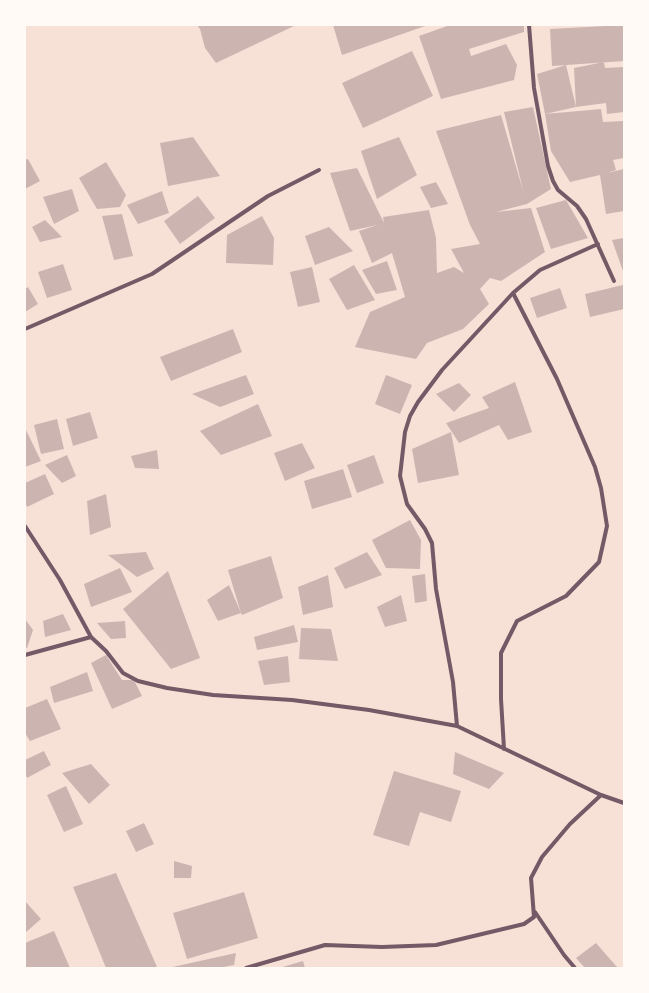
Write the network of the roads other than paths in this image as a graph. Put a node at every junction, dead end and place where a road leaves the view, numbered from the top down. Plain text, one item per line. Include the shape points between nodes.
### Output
1 (529, 25) edge
2 (319, 170) dead end
3 (598, 244) junction
4 (614, 281) dead end
5 (513, 293) junction
6 (25, 329) edge
7 (25, 526) edge
8 (91, 637) junction
9 (25, 655) edge
10 (457, 726) junction
11 (504, 749) junction
12 (601, 795) junction
13 (624, 803) edge
14 (535, 912) junction
15 (246, 968) edge
16 (575, 968) edge

1 - 3 street via 534,88 548,166 558,190 578,206
2 - 6 street via 268,196 152,274
3 - 4 street
3 - 5 street via 540,270
5 - 10 street via 442,370 418,402 410,416 401,456 400,476 407,504 425,528 432,543 436,588 453,682
5 - 11 street via 593,461 601,488 607,526 599,562 566,596 517,621 501,653
7 - 8 street via 60,580
8 - 9 street
8 - 10 street via 123,673 138,681 213,695 308,702 369,710
10 - 11 street
11 - 12 street
12 - 13 street
12 - 14 street via 570,824 542,857 530,884
14 - 15 street via 534,917 524,924 436,945 325,945
14 - 16 street

